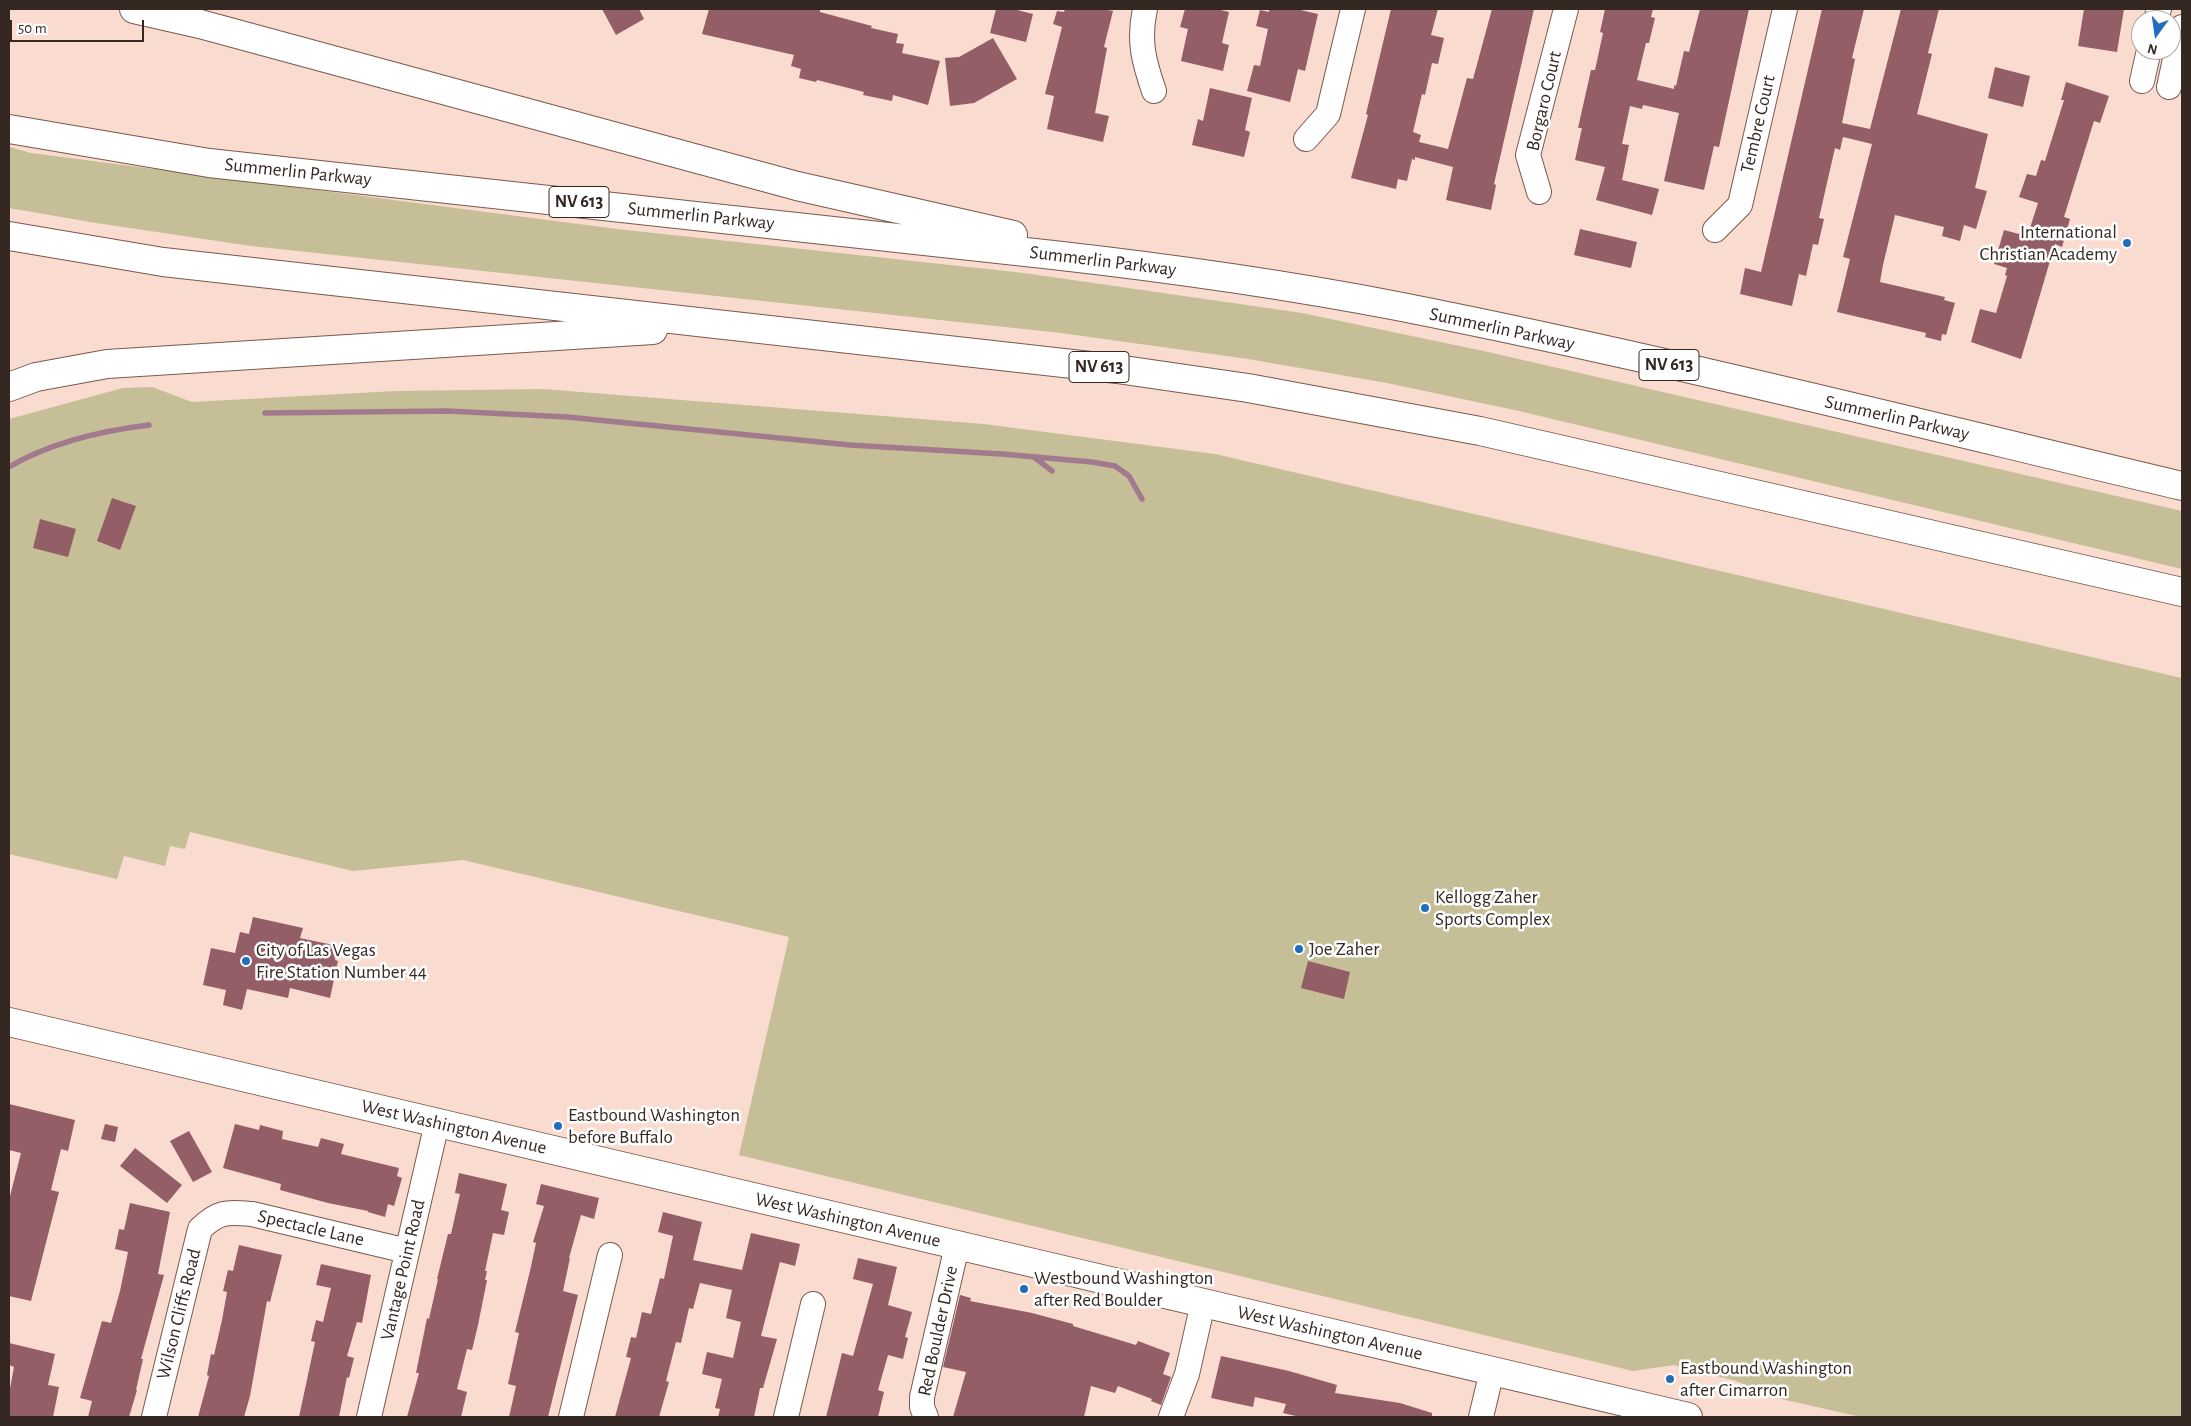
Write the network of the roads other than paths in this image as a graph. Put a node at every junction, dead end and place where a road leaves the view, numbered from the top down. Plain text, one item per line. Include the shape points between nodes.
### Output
1 (134, 9) edge
2 (1145, 9) edge
3 (1353, 9) edge
4 (1566, 9) edge
5 (1785, 9) edge
6 (2182, 27) edge
7 (2147, 60) edge
8 (2142, 81) dead end
9 (2169, 88) dead end
10 (1154, 91) dead end
11 (9, 128) edge
12 (1306, 139) dead end
13 (1539, 192) dead end
14 (1715, 230) dead end
15 (9, 236) edge
16 (1151, 266) junction
17 (723, 325) junction
18 (9, 388) edge
19 (2182, 486) edge
20 (2182, 592) edge
21 (9, 1022) edge
22 (437, 1123) junction
23 (214, 1216) joint
24 (956, 1246) junction
25 (407, 1251) junction
26 (610, 1255) dead end
27 (813, 1304) dead end
28 (1203, 1304) junction
29 (1492, 1371) junction
30 (154, 1417) edge
31 (369, 1417) edge
32 (571, 1417) edge
33 (786, 1417) edge
34 (926, 1417) edge
35 (1171, 1417) edge
36 (1481, 1417) edge
37 (1688, 1417) edge

1 - 16 main road via 200,24 797,186
2 - 10 street via 1142,58
3 - 12 street via 1328,114
4 - 13 street, Borgaro Court via 1528,154
5 - 14 street, Tembre Court via 1740,204
6 - 9 street
7 - 8 street
11 - 16 main road, Summerlin Parkway / NV 613 via 209,163
15 - 17 main road, NV 613 via 163,262
16 - 19 main road, Summerlin Parkway / NV 613 via 1413,310 1636,357
17 - 18 main road via 107,364 36,377
17 - 20 main road, NV 613 via 1127,370 1385,413 1568,451
21 - 22 main road, West Washington Avenue
22 - 24 main road, West Washington Avenue
22 - 25 street, Vantage Point Road
23 - 25 street, Spectacle Lane via 227,1212 252,1214
23 - 30 street, Wilson Cliffs Road via 200,1229
24 - 28 main road, West Washington Avenue
24 - 34 street, Red Boulder Drive via 922,1396
25 - 31 street, Vantage Point Road
26 - 32 street
27 - 33 street
28 - 29 main road, West Washington Avenue
28 - 35 street via 1187,1374
29 - 36 street
29 - 37 main road, West Washington Avenue

